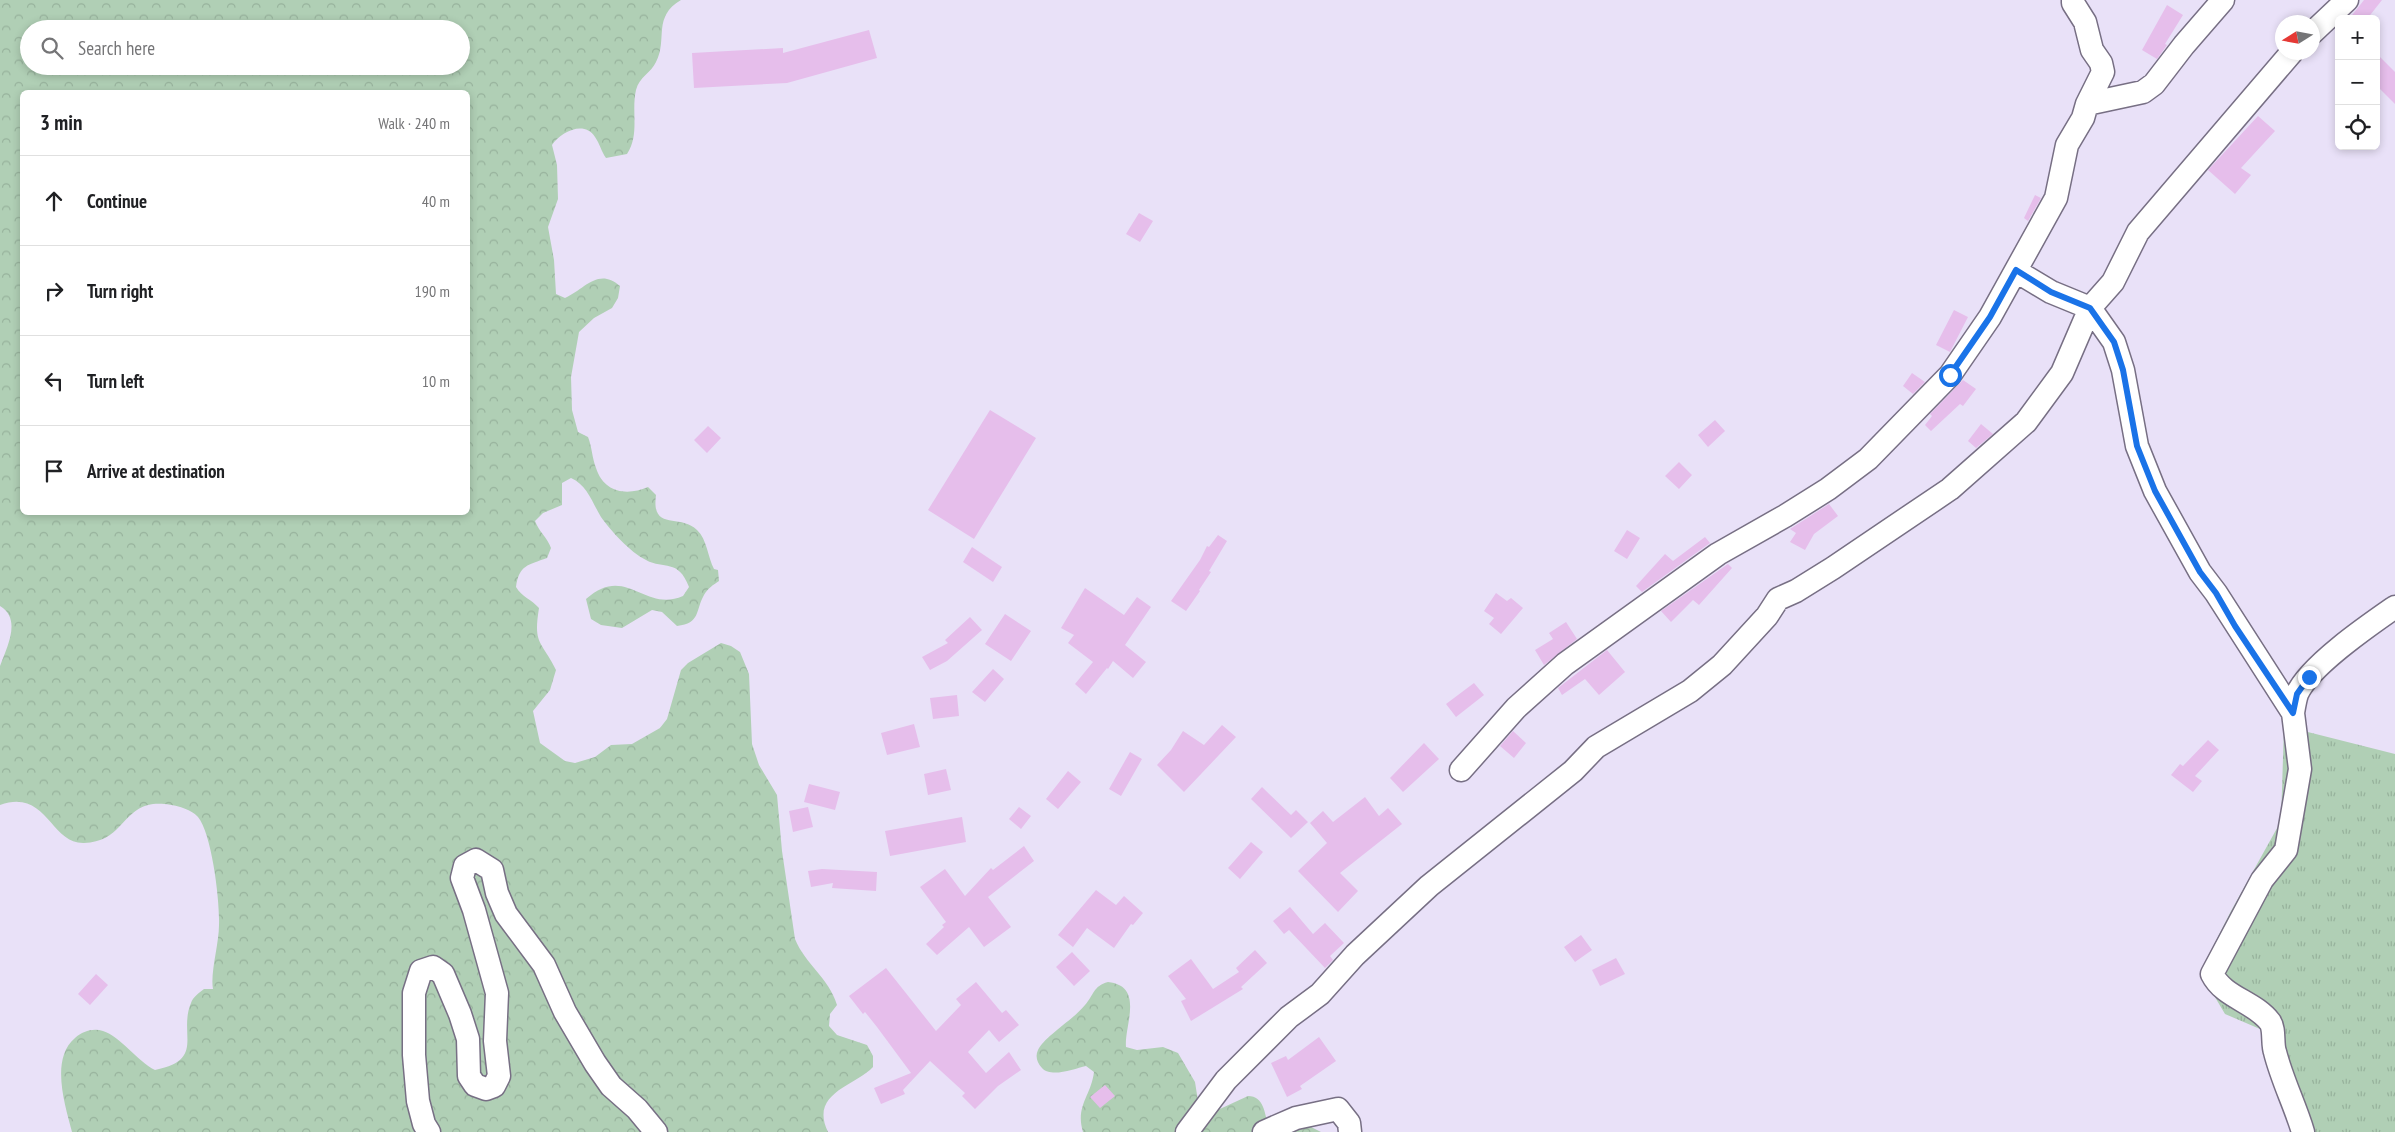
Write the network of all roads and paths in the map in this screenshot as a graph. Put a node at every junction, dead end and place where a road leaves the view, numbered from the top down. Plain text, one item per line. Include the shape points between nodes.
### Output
1 (2073, 0) edge
2 (2223, 0) edge
3 (2347, 0) edge
4 (2320, 25) edge
5 (2285, 60) edge
6 (2087, 104) junction
7 (2016, 270) junction
8 (2090, 308) junction
9 (2395, 607) edge
10 (2293, 713) junction
11 (1461, 770) dead end
12 (429, 1132) edge
13 (656, 1132) edge
14 (1187, 1132) edge
15 (1264, 1132) edge
16 (1350, 1132) edge
17 (2303, 1132) edge

1 - 6 street via 2085,22 2092,50 2103,72
2 - 6 street via 2154,84 2143,92
3 - 4 street
5 - 8 street via 2138,232 2113,282
6 - 7 street via 2083,118 2067,145 2056,198
7 - 8 street via 2051,292
7 - 11 street via 1990,317 1950,375 1868,459 1792,512 1718,554 1565,664 1516,708
8 - 10 street via 2114,342 2123,370 2137,446 2155,491 2200,572
8 - 14 street via 2062,373 2026,422 1950,489 1833,568 1778,599 1767,616 1722,665 1690,691 1596,747 1573,771 1429,886 1355,955 1320,994 1289,1017 1226,1080
9 - 10 street via 2364,629 2309,677 2297,694
10 - 17 street via 2300,768 2286,850 2262,880 2212,974 2218,986 2258,1010 2271,1024 2284,1086
12 - 13 street via 418,1101 415,1063 414,993 421,970 433,967 443,974 450,988 468,1039 470,1076 475,1085 486,1089 494,1086 499,1076 497,993 462,878 465,866 476,860 492,870 506,914 544,965 565,1012 595,1064 611,1086 637,1109
15 - 16 street via 1296,1118 1338,1109 1349,1123

